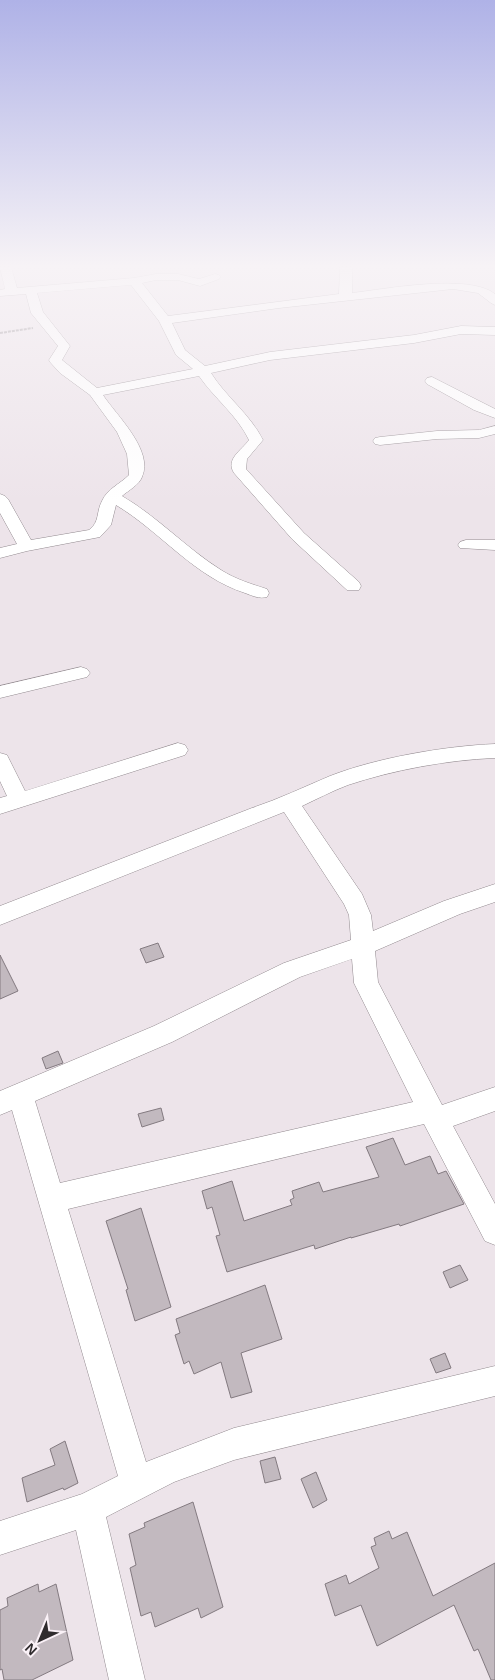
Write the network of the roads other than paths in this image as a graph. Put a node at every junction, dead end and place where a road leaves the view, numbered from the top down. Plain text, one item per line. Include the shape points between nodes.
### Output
1 (63, 345) edge
2 (176, 345) edge
3 (350, 345) edge
4 (203, 370) junction
5 (432, 381) dead end
6 (95, 392) junction
7 (495, 414) edge
8 (495, 430) edge
9 (380, 441) dead end
10 (112, 496) junction
11 (0, 499) edge
12 (466, 545) dead end
13 (26, 546) junction
14 (495, 546) edge
15 (0, 553) edge
16 (352, 586) dead end
17 (261, 593) dead end
18 (81, 672) dead end
19 (0, 692) edge
20 (178, 750) dead end
21 (495, 751) edge
22 (0, 760) edge
23 (19, 799) junction
24 (289, 803) junction
25 (0, 806) edge
26 (495, 893) edge
27 (0, 916) edge
28 (362, 946) junction
29 (10, 1098) edge
30 (495, 1099) edge
31 (433, 1115) junction
32 (52, 1199) junction
33 (495, 1231) edge
34 (495, 1381) edge
35 (137, 1484) junction
36 (88, 1509) junction
37 (0, 1538) edge
38 (127, 1680) edge

1 - 6 street via 56,362 70,376
2 - 4 street
3 - 4 street via 270,356
4 - 6 street
4 - 16 street via 256,440 241,456 240,470 298,536
5 - 7 street
6 - 10 street via 126,432 134,454 134,478
8 - 9 street
10 - 13 street via 106,504 107,520 94,534
10 - 17 street via 149,520 209,570 237,586
11 - 13 street
12 - 14 street
13 - 15 street
18 - 19 street
20 - 23 street
21 - 24 street via 470,752 375,769
22 - 23 street
23 - 25 street
24 - 27 street
24 - 28 street via 354,900 360,915
26 - 28 street via 452,907
28 - 29 street via 292,970 163,1034
28 - 31 street via 366,983
29 - 32 street
30 - 31 street
31 - 32 street
31 - 33 street
32 - 35 street
34 - 35 street via 234,1444 166,1469
35 - 36 street
36 - 37 street
36 - 38 street

